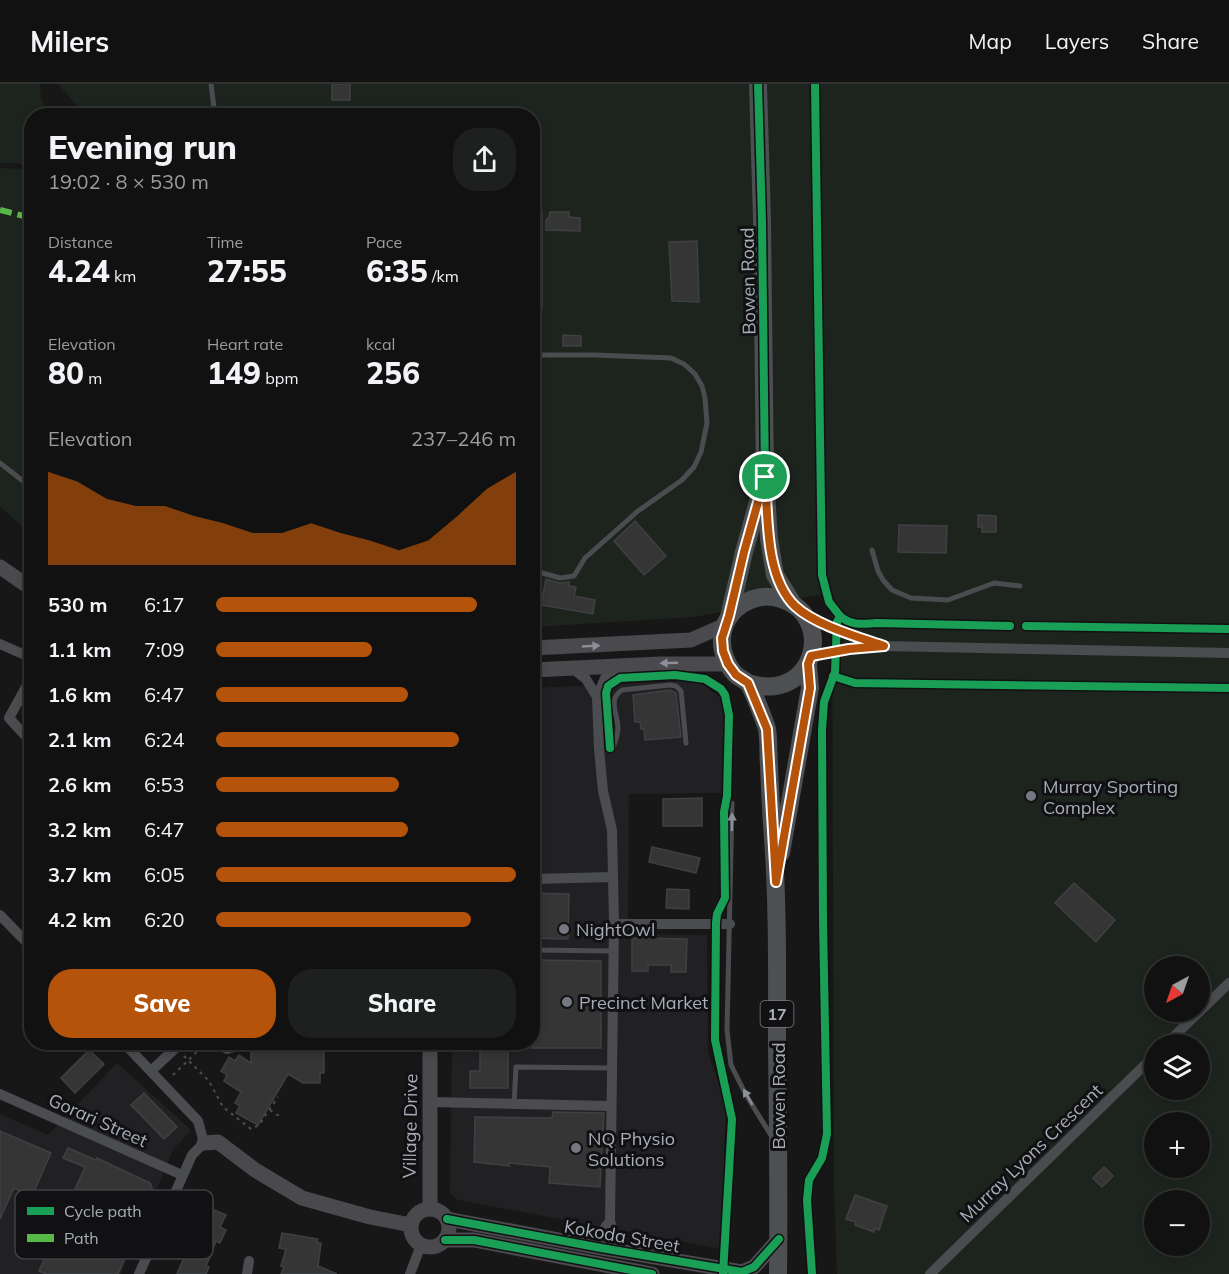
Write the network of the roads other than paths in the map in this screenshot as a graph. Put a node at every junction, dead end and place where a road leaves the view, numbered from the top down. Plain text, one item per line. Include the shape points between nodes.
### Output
1 (212, 84) edge
2 (758, 84) edge
3 (214, 108) edge
4 (540, 211) dead end
5 (540, 308) dead end
6 (540, 355) edge
7 (0, 463) edge
8 (765, 477) junction
9 (24, 482) edge
10 (872, 550) dead end
11 (0, 567) edge
12 (540, 572) edge
13 (24, 584) edge
14 (1020, 586) dead end
15 (796, 607) junction
16 (727, 621) junction
17 (0, 644) edge
18 (884, 646) junction
19 (540, 648) edge
20 (1229, 653) edge
21 (24, 654) edge
22 (809, 660) junction
23 (728, 664) junction
24 (619, 665) junction
25 (571, 667) junction
26 (540, 669) edge
27 (748, 683) junction
28 (24, 691) edge
29 (597, 697) junction
30 (24, 734) edge
31 (686, 743) dead end
32 (613, 748) dead end
33 (732, 803) dead end
34 (612, 877) junction
35 (540, 879) edge
36 (776, 882) junction
37 (0, 915) edge
38 (614, 924) junction
39 (730, 924) junction
40 (24, 940) edge
41 (540, 950) edge
42 (614, 951) junction
43 (1229, 983) edge
44 (1176, 1034) edge
45 (131, 1050) edge
46 (174, 1050) edge
47 (430, 1050) edge
48 (1144, 1066) edge
49 (612, 1068) junction
50 (151, 1071) junction
51 (0, 1094) edge
52 (430, 1102) junction
53 (514, 1104) junction
54 (612, 1106) junction
55 (204, 1143) junction
56 (778, 1147) junction
57 (182, 1175) junction
58 (175, 1190) edge
59 (430, 1209) junction
60 (447, 1219) junction
61 (610, 1221) junction
62 (411, 1225) junction
63 (550, 1239) junction
64 (779, 1239) junction
65 (445, 1240) junction
66 (421, 1245) junction
67 (624, 1252) junction
68 (146, 1259) edge
69 (249, 1261) dead end
70 (586, 1262) junction
71 (139, 1274) edge
72 (247, 1274) edge
73 (410, 1274) edge
74 (652, 1274) edge
75 (778, 1274) edge
76 (930, 1274) edge

1 - 3 lane
2 - 8 main road, Bowen Road / 17
4 - 5 lane
6 - 12 lane via 671,358 695,374 707,410 701,452 682,480 638,511 585,558 574,576 560,578
7 - 9 lane
8 - 15 main road, Bowen Road / 17 via 775,575
8 - 16 main road, Bowen Road / 17
10 - 14 lane via 883,580 892,590 911,598 948,600 994,583
11 - 13 street
15 - 16 main road via 770,596 759,597 737,608
15 - 18 street via 836,630
15 - 22 main road, Bowen Road / 17 via 808,620 812,632
19 -> 16 street via 691,640
16 - 23 main road, Bowen Road / 17 via 722,645
17 - 21 street
18 - 20 street
18 - 22 street via 849,649
22 - 27 main road via 799,675 781,685 761,687
22 - 36 main road, Bowen Road / 17 via 810,688
23 -> 24 street
23 - 27 main road, Bowen Road / 17
24 - 25 street
24 - 29 street via 605,678
25 - 26 street
25 - 29 street via 586,679
27 - 36 main road, Bowen Road / 17 via 767,729
28 - 30 street via 9,718
29 - 34 street via 603,791 612,830
31 - 32 lane via 682,694 678,687 670,685 616,694 618,731
39 -> 33 lane
34 - 35 street
34 - 38 street
36 - 56 main road, Bowen Road / 17
37 - 40 street
38 - 39 street
38 - 42 street
56 -> 39 lane via 731,1065 727,1030
41 - 42 lane
42 - 49 street
43 - 44 street
45 - 50 street
46 - 50 street
47 - 52 street, Village Drive
48 - 76 street, Murray Lyons Crescent
49 - 53 lane via 516,1067
49 - 54 street
50 - 55 street via 198,1121
51 - 57 street, Gorari Street
52 - 53 street
52 - 59 street, Village Drive
53 - 54 street
54 - 61 street
55 - 57 street via 192,1155
55 - 62 street via 218,1142 302,1198
56 - 64 main road, Bowen Road / 17
57 - 58 street
59 - 60 street
59 - 62 street via 417,1214
60 - 63 street, Kokoda Street
60 - 65 street via 449,1230
61 - 63 street via 600,1237 592,1240 562,1236
61 - 67 street
62 - 66 street via 412,1237
63 - 67 street, Kokoda Street
63 - 70 street via 582,1254
64 - 67 street, Kokoda Street via 754,1267 742,1272
64 - 75 main road, Bowen Road / 17
65 - 66 street via 434,1247
65 - 70 street, Kokoda Street via 474,1240
66 - 73 street
68 - 71 street
69 - 72 street
70 - 74 street, Kokoda Street

